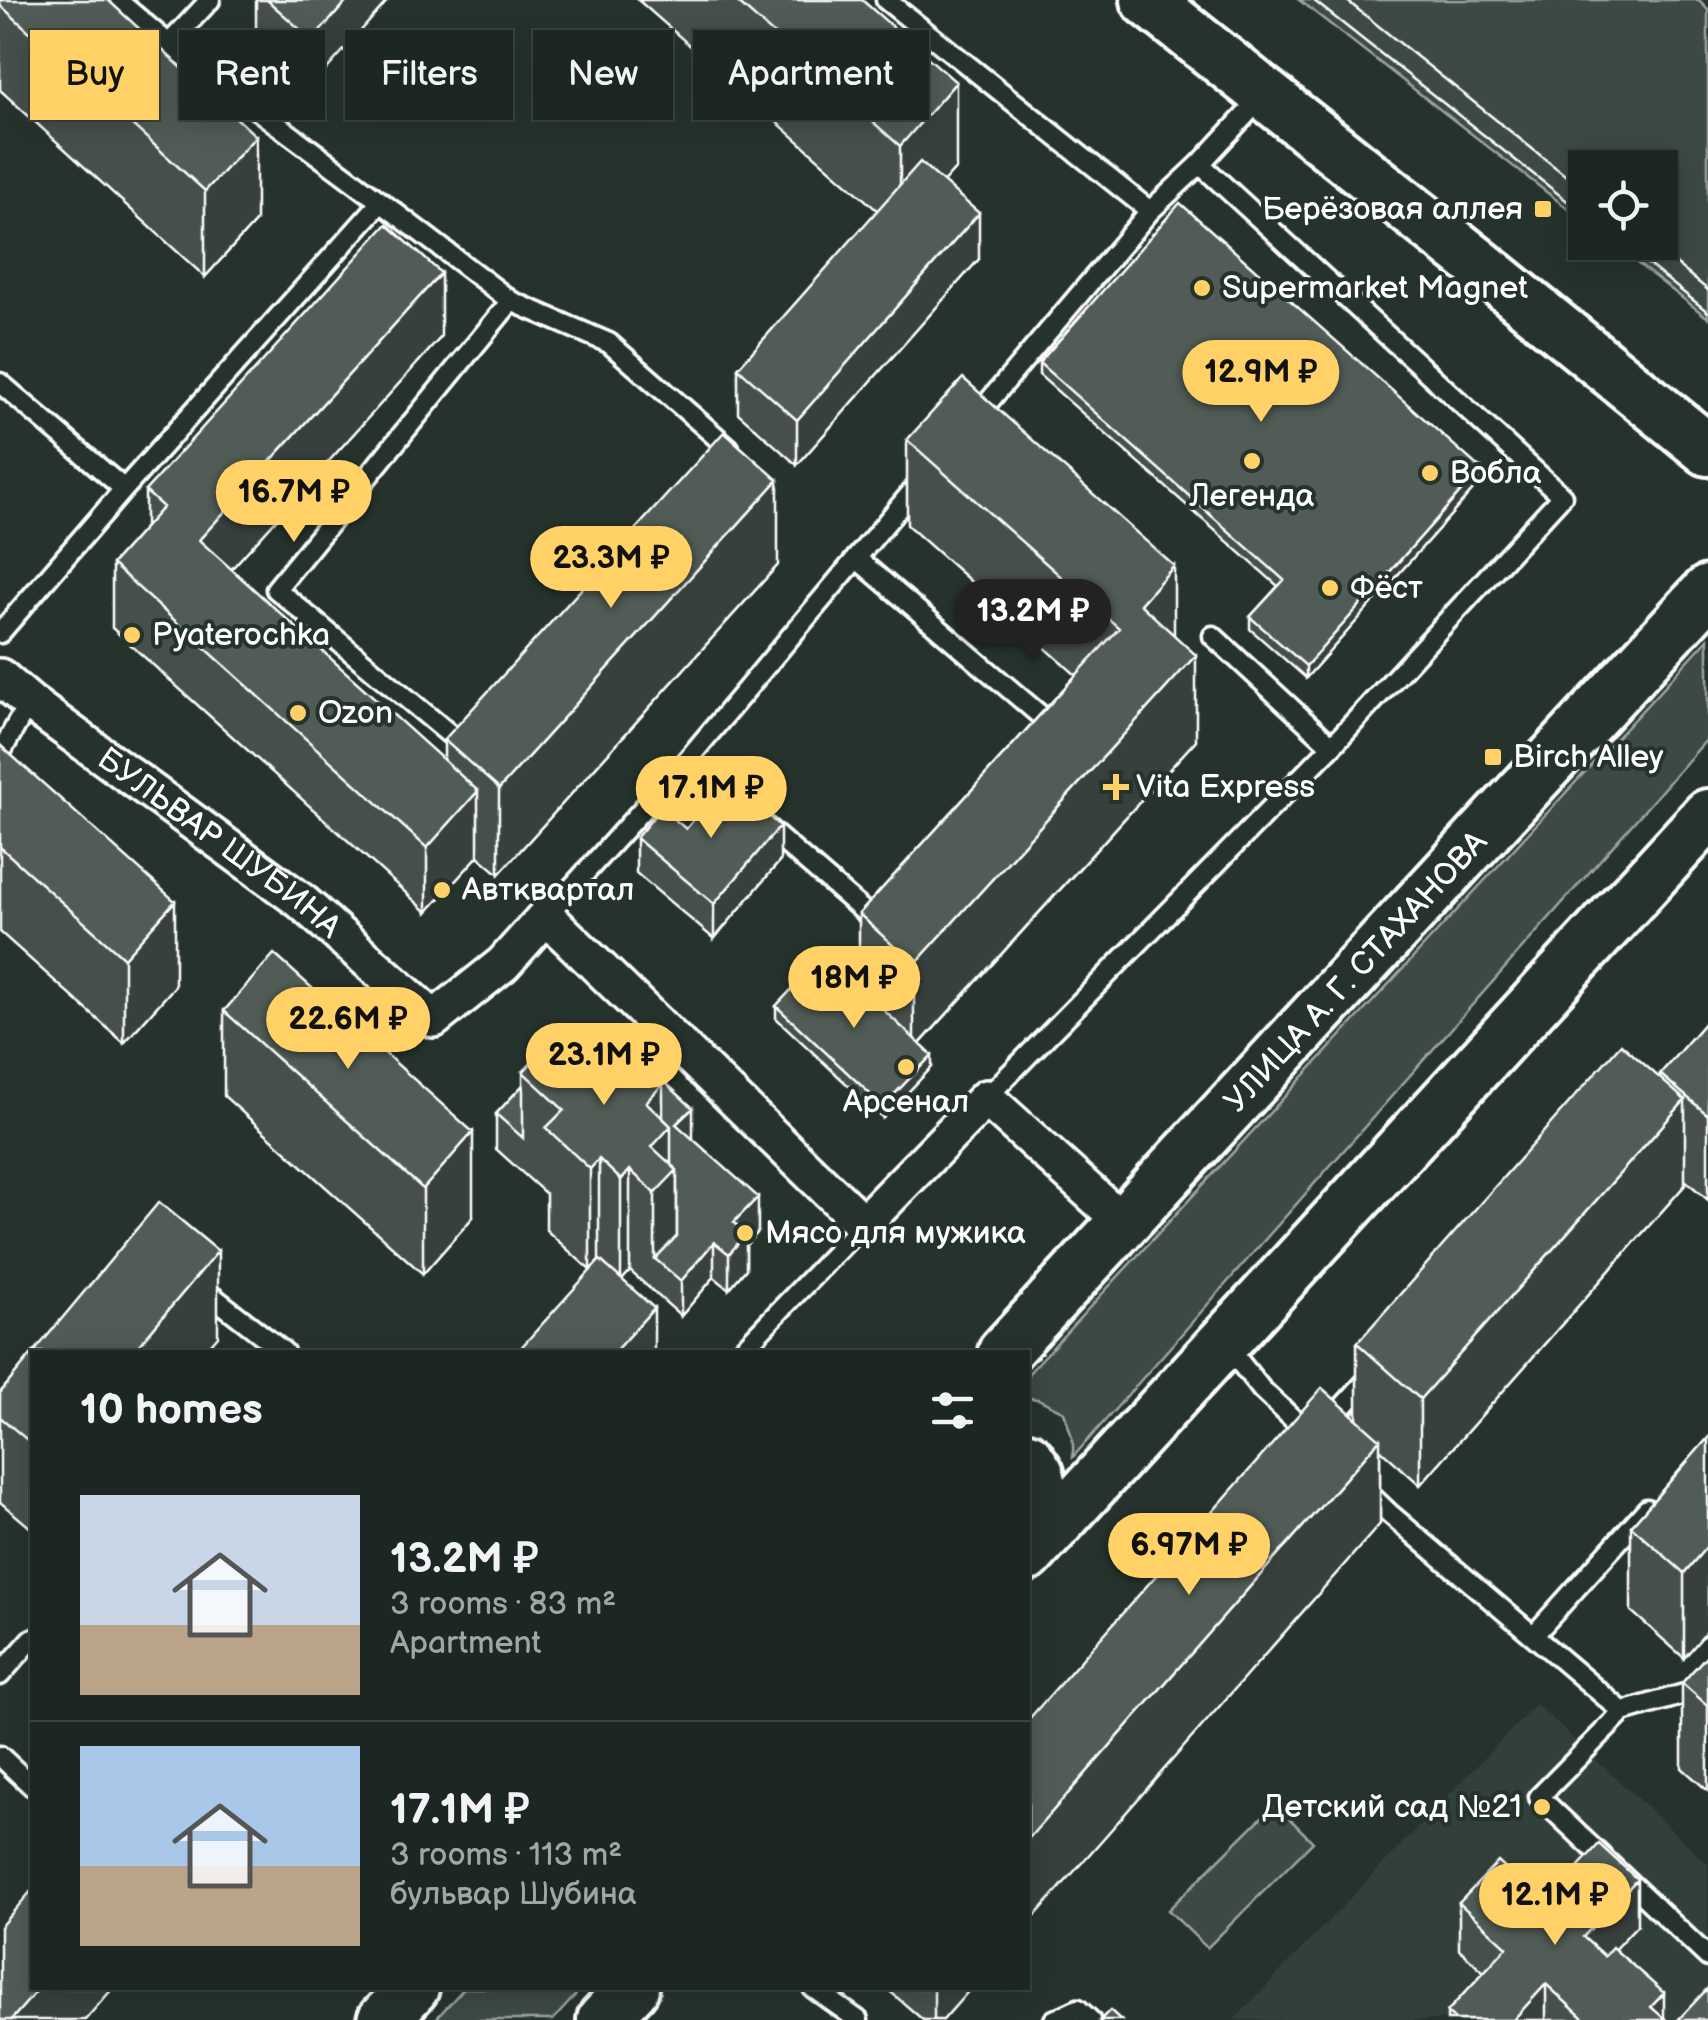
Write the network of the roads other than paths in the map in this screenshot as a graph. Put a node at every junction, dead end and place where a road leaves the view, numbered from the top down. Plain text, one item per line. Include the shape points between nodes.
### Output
1 (117, 0) edge
2 (210, 0) edge
3 (886, 0) edge
4 (1147, 0) edge
5 (169, 44) junction
6 (1264, 94) junction
7 (1200, 164) junction
8 (381, 202) junction
9 (1150, 211) junction
10 (511, 301) junction
11 (0, 382) edge
12 (957, 439) edge
13 (1708, 450) edge
14 (716, 463) edge
15 (932, 468) edge
16 (124, 489) junction
17 (856, 558) junction
18 (1708, 591) edge
19 (0, 633) edge
20 (1212, 636) dead end
21 (0, 677) edge
22 (30, 702) junction
23 (473, 727) edge
24 (1042, 741) edge
25 (1332, 746) junction
26 (0, 754) edge
27 (688, 759) junction
28 (1708, 815) edge
29 (887, 906) edge
30 (546, 916) junction
31 (986, 1098) junction
32 (1124, 1223) junction
33 (863, 1224) junction
34 (181, 1272) edge
35 (1224, 1342) junction
36 (281, 1350) edge
37 (742, 1350) edge
38 (1006, 1350) edge
39 (1381, 1366) edge
40 (1030, 1461) edge
41 (1351, 1476) edge
42 (1658, 1497) edge
43 (1039, 1542) edge
44 (1534, 1635) junction
45 (30, 1641) edge
46 (0, 1675) edge
47 (1708, 1687) edge
48 (1624, 1712) junction
49 (0, 1756) edge
50 (30, 1784) edge
51 (1708, 1957) edge
52 (411, 1990) edge
53 (631, 1990) edge
54 (816, 1990) edge
55 (383, 2020) edge
56 (603, 2020) edge
57 (858, 2020) edge
58 (1054, 2020) edge
59 (1090, 2020) edge

1 - 5 lane
2 - 5 lane
3 - 9 lane
4 - 6 main road
5 - 8 lane
6 - 7 lane
6 - 13 main road
7 - 9 lane
7 - 25 lane via 1562,496
8 - 10 lane
8 - 16 lane
9 - 12 lane
10 - 14 lane via 609,343 729,448
10 - 23 lane via 276,589 460,742
11 - 16 lane
15 - 17 lane
16 - 19 lane
17 - 24 lane via 1054,727
17 - 27 lane
18 - 32 main road, УЛИЦА А. Г. СТАХАНОВА
20 - 25 lane
21 - 22 street, БУЛЬВАР ШУБИНА
22 - 26 lane
22 - 30 street, БУЛЬВАР ШУБИНА via 301,901 434,1018 503,964
25 - 31 lane
27 - 29 lane via 874,920
27 - 30 lane
28 - 35 main road
30 - 33 street
31 - 32 street
31 - 33 street
32 - 38 main road, УЛИЦА А. Г. СТАХАНОВА
33 - 37 lane
34 - 36 lane
35 - 39 lane via 1313,1448
35 - 43 main road
40 - 43 main road via 1038,1474
41 - 44 lane
42 - 44 lane
44 - 48 lane
45 - 46 lane
47 - 48 lane
48 - 51 lane via 1539,1797
49 - 50 lane
52 - 55 main road
53 - 56 main road
54 - 57 lane
58 - 59 lane via 1078,2010

